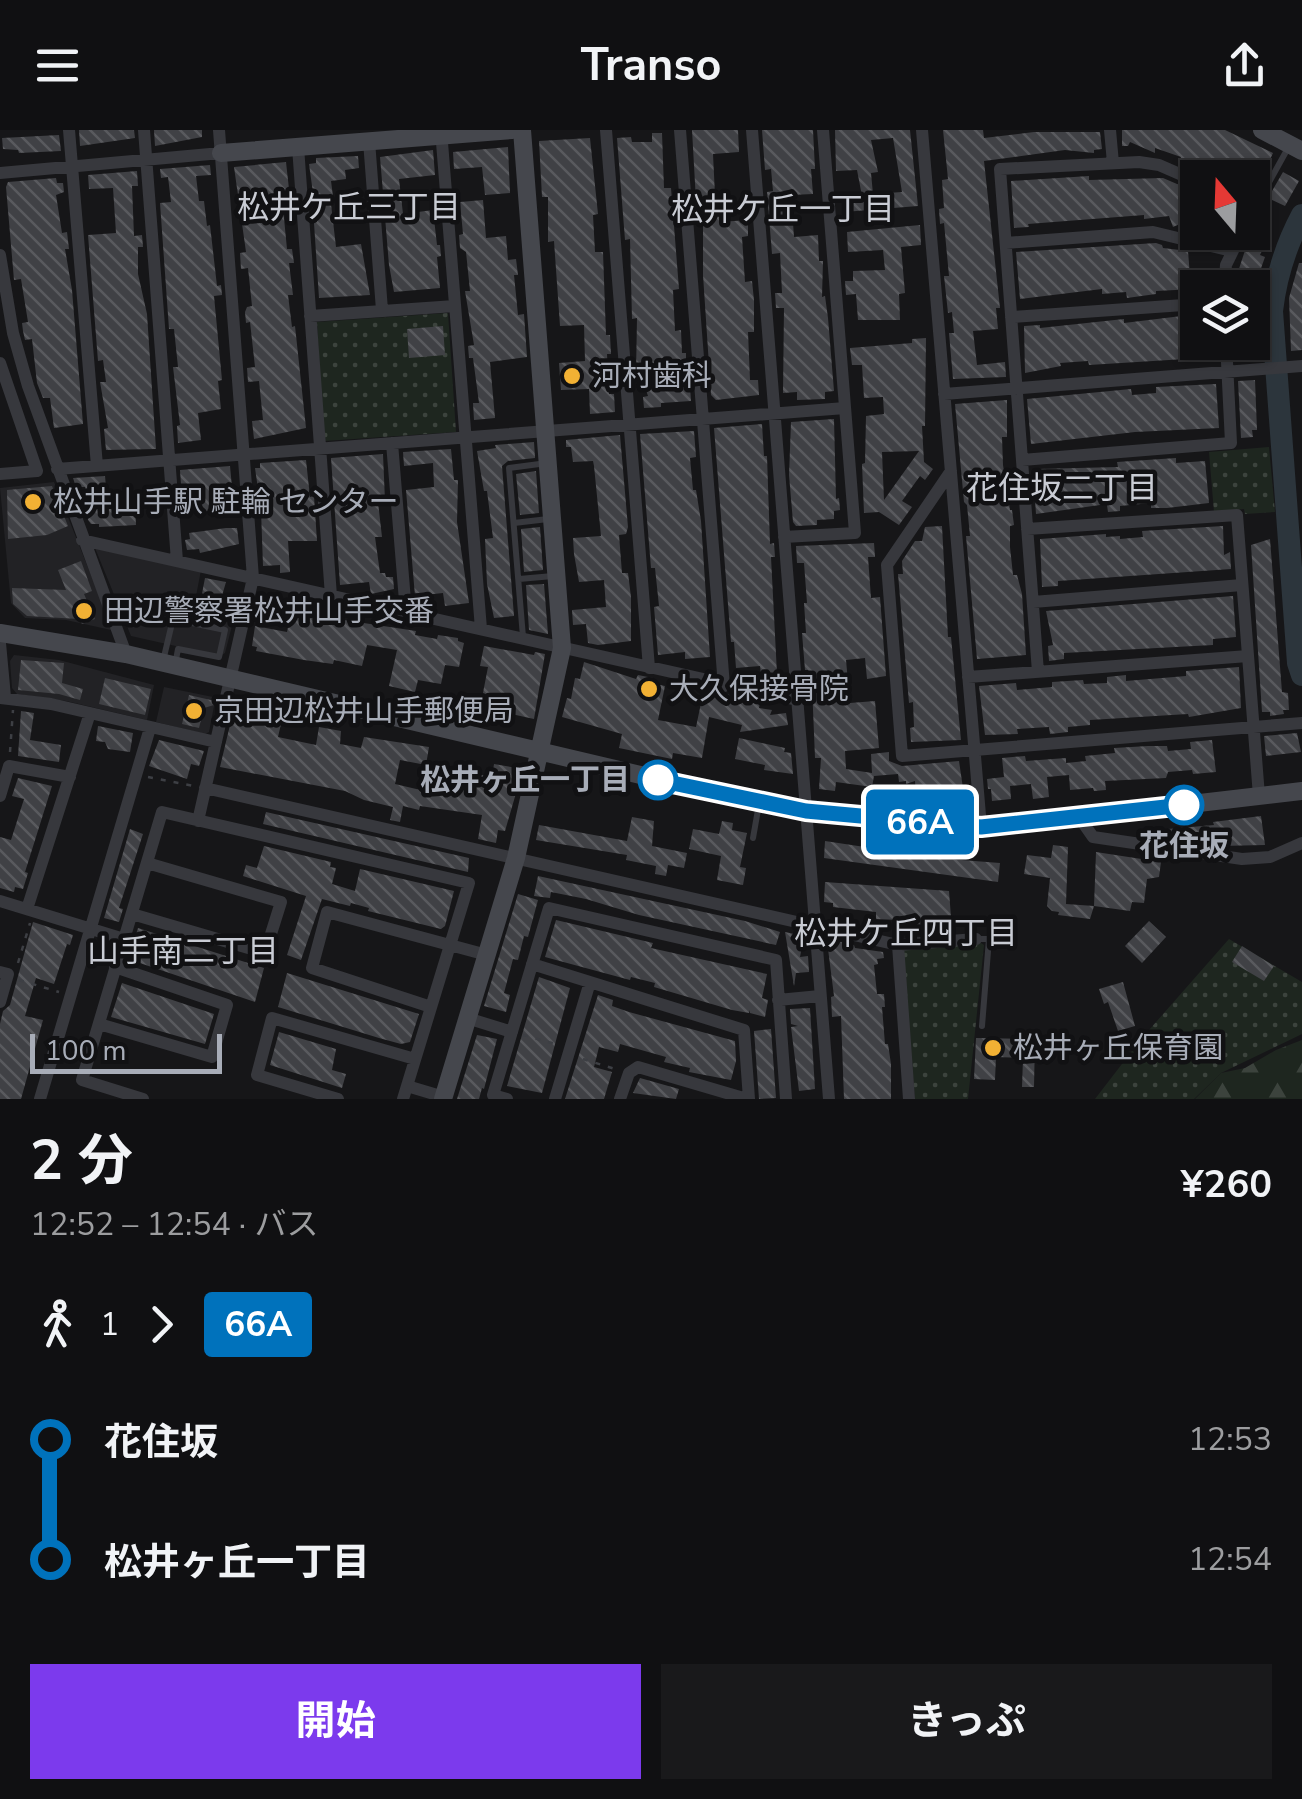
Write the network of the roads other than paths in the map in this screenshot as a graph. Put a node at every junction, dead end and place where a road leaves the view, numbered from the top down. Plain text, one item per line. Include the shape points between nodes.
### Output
1 (69, 130) edge
2 (144, 130) edge
3 (219, 130) edge
4 (512, 130) edge
5 (522, 130) edge
6 (606, 130) edge
7 (680, 130) edge
8 (752, 130) edge
9 (824, 130) edge
10 (922, 130) edge
11 (1110, 130) edge
12 (1262, 130) edge
13 (441, 133) edge
14 (369, 141) junction
15 (298, 147) junction
16 (1296, 148) edge
17 (221, 152) junction
18 (147, 159) junction
19 (1112, 162) junction
20 (72, 165) junction
21 (0, 173) edge
22 (1180, 174) edge
23 (1270, 186) edge
24 (1006, 243) junction
25 (1232, 252) joint
26 (0, 255) edge
27 (1226, 270) edge
28 (1180, 305) edge
29 (455, 306) junction
30 (382, 310) junction
31 (310, 316) junction
32 (1011, 317) junction
33 (1230, 360) edge
34 (0, 364) edge
35 (1302, 366) edge
36 (1233, 373) junction
37 (1016, 389) junction
38 (944, 394) junction
39 (845, 408) junction
40 (774, 413) junction
41 (703, 419) junction
42 (630, 424) junction
43 (546, 431) junction
44 (465, 437) junction
45 (392, 443) junction
46 (320, 448) junction
47 (244, 454) junction
48 (169, 460) junction
49 (1022, 460) junction
50 (548, 463) junction
51 (97, 466) junction
52 (57, 469) junction
53 (951, 472) junction
54 (0, 474) edge
55 (552, 518) junction
56 (514, 523) junction
57 (1027, 529) junction
58 (784, 537) junction
59 (82, 540) junction
60 (177, 561) junction
61 (557, 576) junction
62 (252, 578) junction
63 (520, 579) junction
64 (1242, 585) junction
65 (331, 596) junction
66 (1032, 602) junction
67 (406, 613) junction
68 (480, 629) junction
69 (0, 633) edge
70 (523, 640) junction
71 (0, 643) edge
72 (562, 648) junction
73 (126, 654) junction
74 (1248, 656) junction
75 (169, 664) junction
76 (649, 668) junction
77 (1038, 672) junction
78 (230, 678) junction
79 (968, 678) junction
80 (724, 686) junction
81 (6, 698) edge
82 (797, 700) junction
83 (90, 713) junction
84 (1298, 723) edge
85 (1254, 727) junction
86 (150, 728) junction
87 (216, 742) junction
88 (974, 750) junction
89 (542, 752) junction
90 (70, 776) junction
91 (205, 788) junction
92 (1302, 790) edge
93 (0, 796) edge
94 (1260, 796) junction
95 (759, 803) junction
96 (806, 811) junction
97 (1079, 818) junction
98 (198, 821) junction
99 (981, 827) junction
100 (753, 838) dead end
101 (1302, 844) edge
102 (516, 858) junction
103 (147, 862) junction
104 (0, 901) edge
105 (30, 910) junction
106 (132, 914) junction
107 (815, 926) junction
108 (90, 928) junction
109 (124, 939) junction
110 (976, 939) joint
111 (450, 944) junction
112 (898, 945) junction
113 (487, 955) junction
114 (532, 964) junction
115 (116, 967) junction
116 (4, 973) edge
117 (590, 982) junction
118 (820, 996) junction
119 (778, 1000) junction
120 (0, 1002) edge
121 (432, 1007) junction
122 (468, 1018) junction
123 (98, 1024) junction
124 (982, 1026) dead end
125 (512, 1032) junction
126 (415, 1059) junction
127 (405, 1092) edge
128 (444, 1098) edge
129 (40, 1099) edge
130 (143, 1099) edge
131 (338, 1099) edge
132 (507, 1099) edge
133 (554, 1099) edge
134 (620, 1099) edge
135 (748, 1099) edge
136 (786, 1099) edge
137 (828, 1099) edge
138 (909, 1099) edge

1 - 20 street
2 - 18 street
3 - 17 street
4 - 13 street
5 - 43 street
6 - 42 street
7 - 41 street
8 - 40 street
9 - 39 street
10 - 38 street
11 - 19 street
12 - 16 street
13 - 14 street
13 - 29 street
14 - 15 street
14 - 30 street
15 - 17 street
15 - 31 street
16 - 23 lane
17 - 18 street
17 - 47 street
18 - 20 street
18 - 48 street
19 - 22 street via 1159,165
19 - 24 street via 1000,169
20 - 21 street
20 - 51 street
24 - 25 street via 1153,232
24 - 32 street
25 - 27 street
26 - 52 street via 18,350
28 - 32 street
29 - 30 street
29 - 44 street
30 - 31 street
31 - 46 street
32 - 37 street
33 - 36 street
34 - 54 street via 36,471
35 - 36 street
36 - 37 street
36 - 49 street via 1231,443
37 - 38 street
37 - 49 street
38 - 53 street
39 - 40 street
39 - 58 street via 855,533
40 - 41 street
40 - 58 street
41 - 42 street
41 - 80 street
42 - 43 street
42 - 76 street
43 - 44 street
43 - 50 street
44 - 45 street
44 - 68 street
45 - 46 street
45 - 67 street
46 - 47 street
46 - 65 street
47 - 48 street
47 - 62 street
48 - 51 street
48 - 60 street
49 - 57 street
50 - 55 street
50 - 56 lane via 509,468
51 - 52 street
52 - 59 street
53 - 79 street
53 - 88 street via 888,566 902,756
55 - 56 lane
55 - 61 street
56 - 63 lane
57 - 64 street via 1237,515
57 - 66 street
58 - 82 street
59 - 60 street
59 - 73 street
60 - 62 street
61 - 63 lane
61 - 72 street
62 - 65 street
62 - 78 street
63 - 70 lane
64 - 66 street
64 - 74 street
65 - 67 street
66 - 77 street
67 - 68 street
68 - 70 street
69 - 73 street
70 - 72 street
71 - 81 street
72 - 76 street
72 - 89 street
73 - 75 street
74 - 77 street
74 - 85 street
75 - 75 lane via 173,619 225,630 219,657 178,649
75 - 78 street
76 - 80 street
77 - 79 street
78 - 87 street
78 - 89 street
79 - 88 street
80 - 82 street
81 - 83 street
82 - 96 street
83 - 86 street
83 - 90 street
84 - 85 street
85 - 88 street
85 - 94 street
86 - 87 street
86 - 108 street
87 - 91 street
88 - 99 street
89 - 95 street
89 - 102 street
90 - 93 street via 9,766
90 - 105 street
91 - 98 street
91 - 102 street
92 - 94 street
94 - 97 street
95 - 96 street
95 - 100 lane
96 - 99 street
96 - 107 street
97 - 99 street
97 - 101 street via 1093,837 1220,858 1270,857
98 - 103 street via 162,812
98 - 111 street via 469,883
102 - 107 street
102 - 113 street
103 - 106 street
103 - 106 street via 281,902 265,953
104 - 105 street
105 - 108 street
106 - 109 street
107 - 112 street
107 - 118 street
108 - 109 street
108 - 129 street
109 - 115 street
110 - 112 street
110 - 124 lane via 989,939
111 - 113 street
111 - 121 street
111 - 121 street via 328,912 312,968
112 - 138 street
113 - 122 street
114 - 117 street
114 - 119 street via 550,908 776,960
114 - 125 street
115 - 123 street
115 - 123 street via 227,1005 212,1057
116 - 120 street
117 - 133 street
117 - 135 street via 744,1030
118 - 119 street
118 - 137 street
119 - 136 street
121 - 126 street
122 - 125 street
122 - 128 street
123 - 130 street via 82,1080
125 - 132 street via 492,1095
126 - 127 street
126 - 131 street via 272,1018 257,1075
127 - 128 street
134 - 135 street via 638,1067

